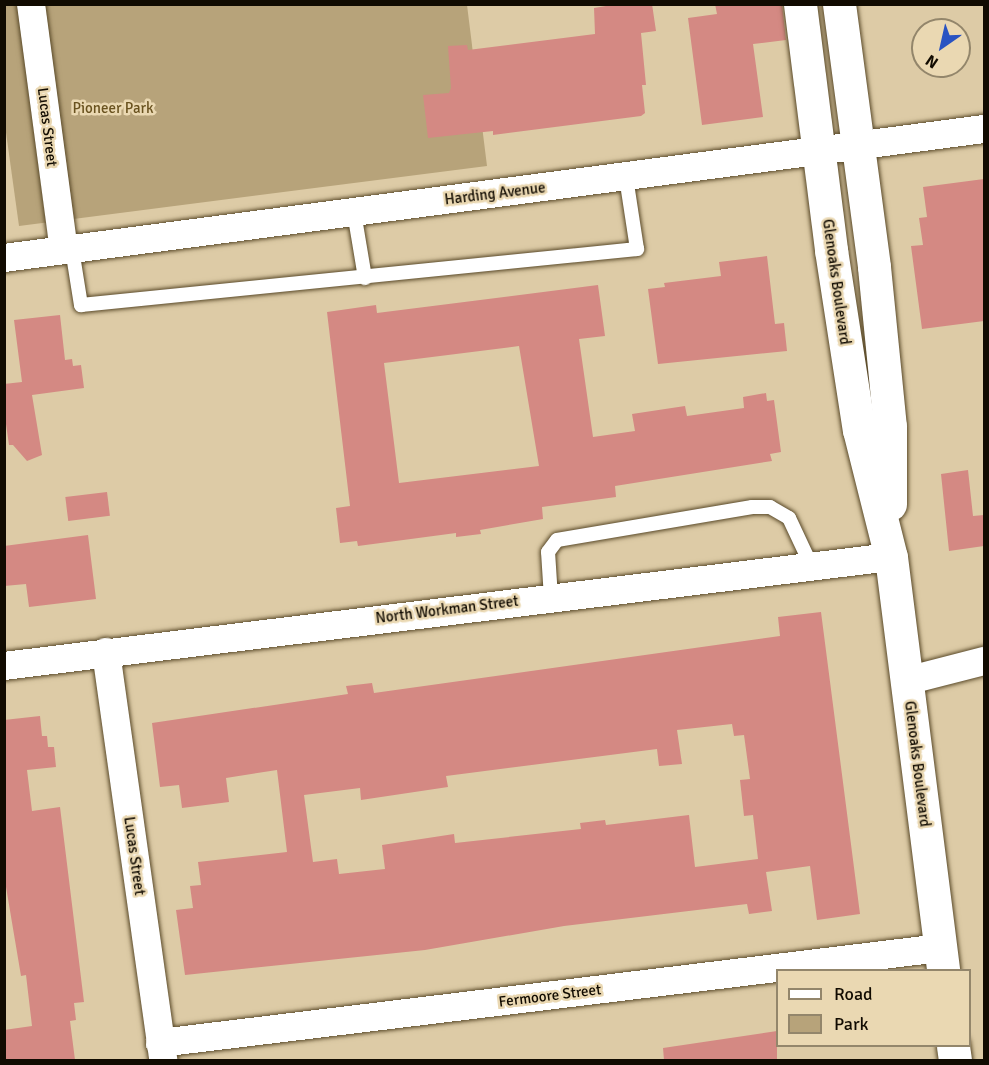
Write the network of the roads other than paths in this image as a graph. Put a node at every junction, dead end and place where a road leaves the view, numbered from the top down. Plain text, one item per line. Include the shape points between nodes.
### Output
1 (31, 4) edge
2 (801, 4) edge
3 (839, 4) edge
4 (984, 129) edge
5 (859, 146) junction
6 (818, 151) junction
7 (626, 177) junction
8 (354, 212) junction
9 (68, 250) junction
10 (4, 258) edge
11 (365, 278) junction
12 (891, 557) junction
13 (812, 567) junction
14 (551, 598) junction
15 (105, 652) junction
16 (984, 661) edge
17 (4, 666) edge
18 (906, 681) junction
19 (942, 959) edge
20 (858, 969) edge
21 (776, 979) edge
22 (162, 1052) edge

1 - 9 street, Lucas Street
2 - 6 main road, Glenoaks Boulevard
3 - 5 main road, Glenoaks Boulevard
4 - 5 street, Harding Avenue
5 - 6 street, Harding Avenue
5 - 12 main road, Glenoaks Boulevard via 890,426
6 - 7 street, Harding Avenue
6 - 12 main road, Glenoaks Boulevard via 859,430
7 - 8 street, Harding Avenue
7 - 11 lane via 637,249
8 - 9 street, Harding Avenue
8 - 11 lane
9 - 10 street, Harding Avenue
9 - 11 lane via 81,305
12 - 13 street, North Workman Street
12 - 18 main road, Glenoaks Boulevard
13 - 14 street, North Workman Street
13 - 14 lane via 789,518 770,507 752,507 557,540 548,552
14 - 15 street, North Workman Street
15 - 17 street, North Workman Street
15 - 22 street, Lucas Street
16 - 18 street
18 - 19 main road, Glenoaks Boulevard
19 - 20 street, Fermoore Street
21 - 22 street, Fermoore Street

